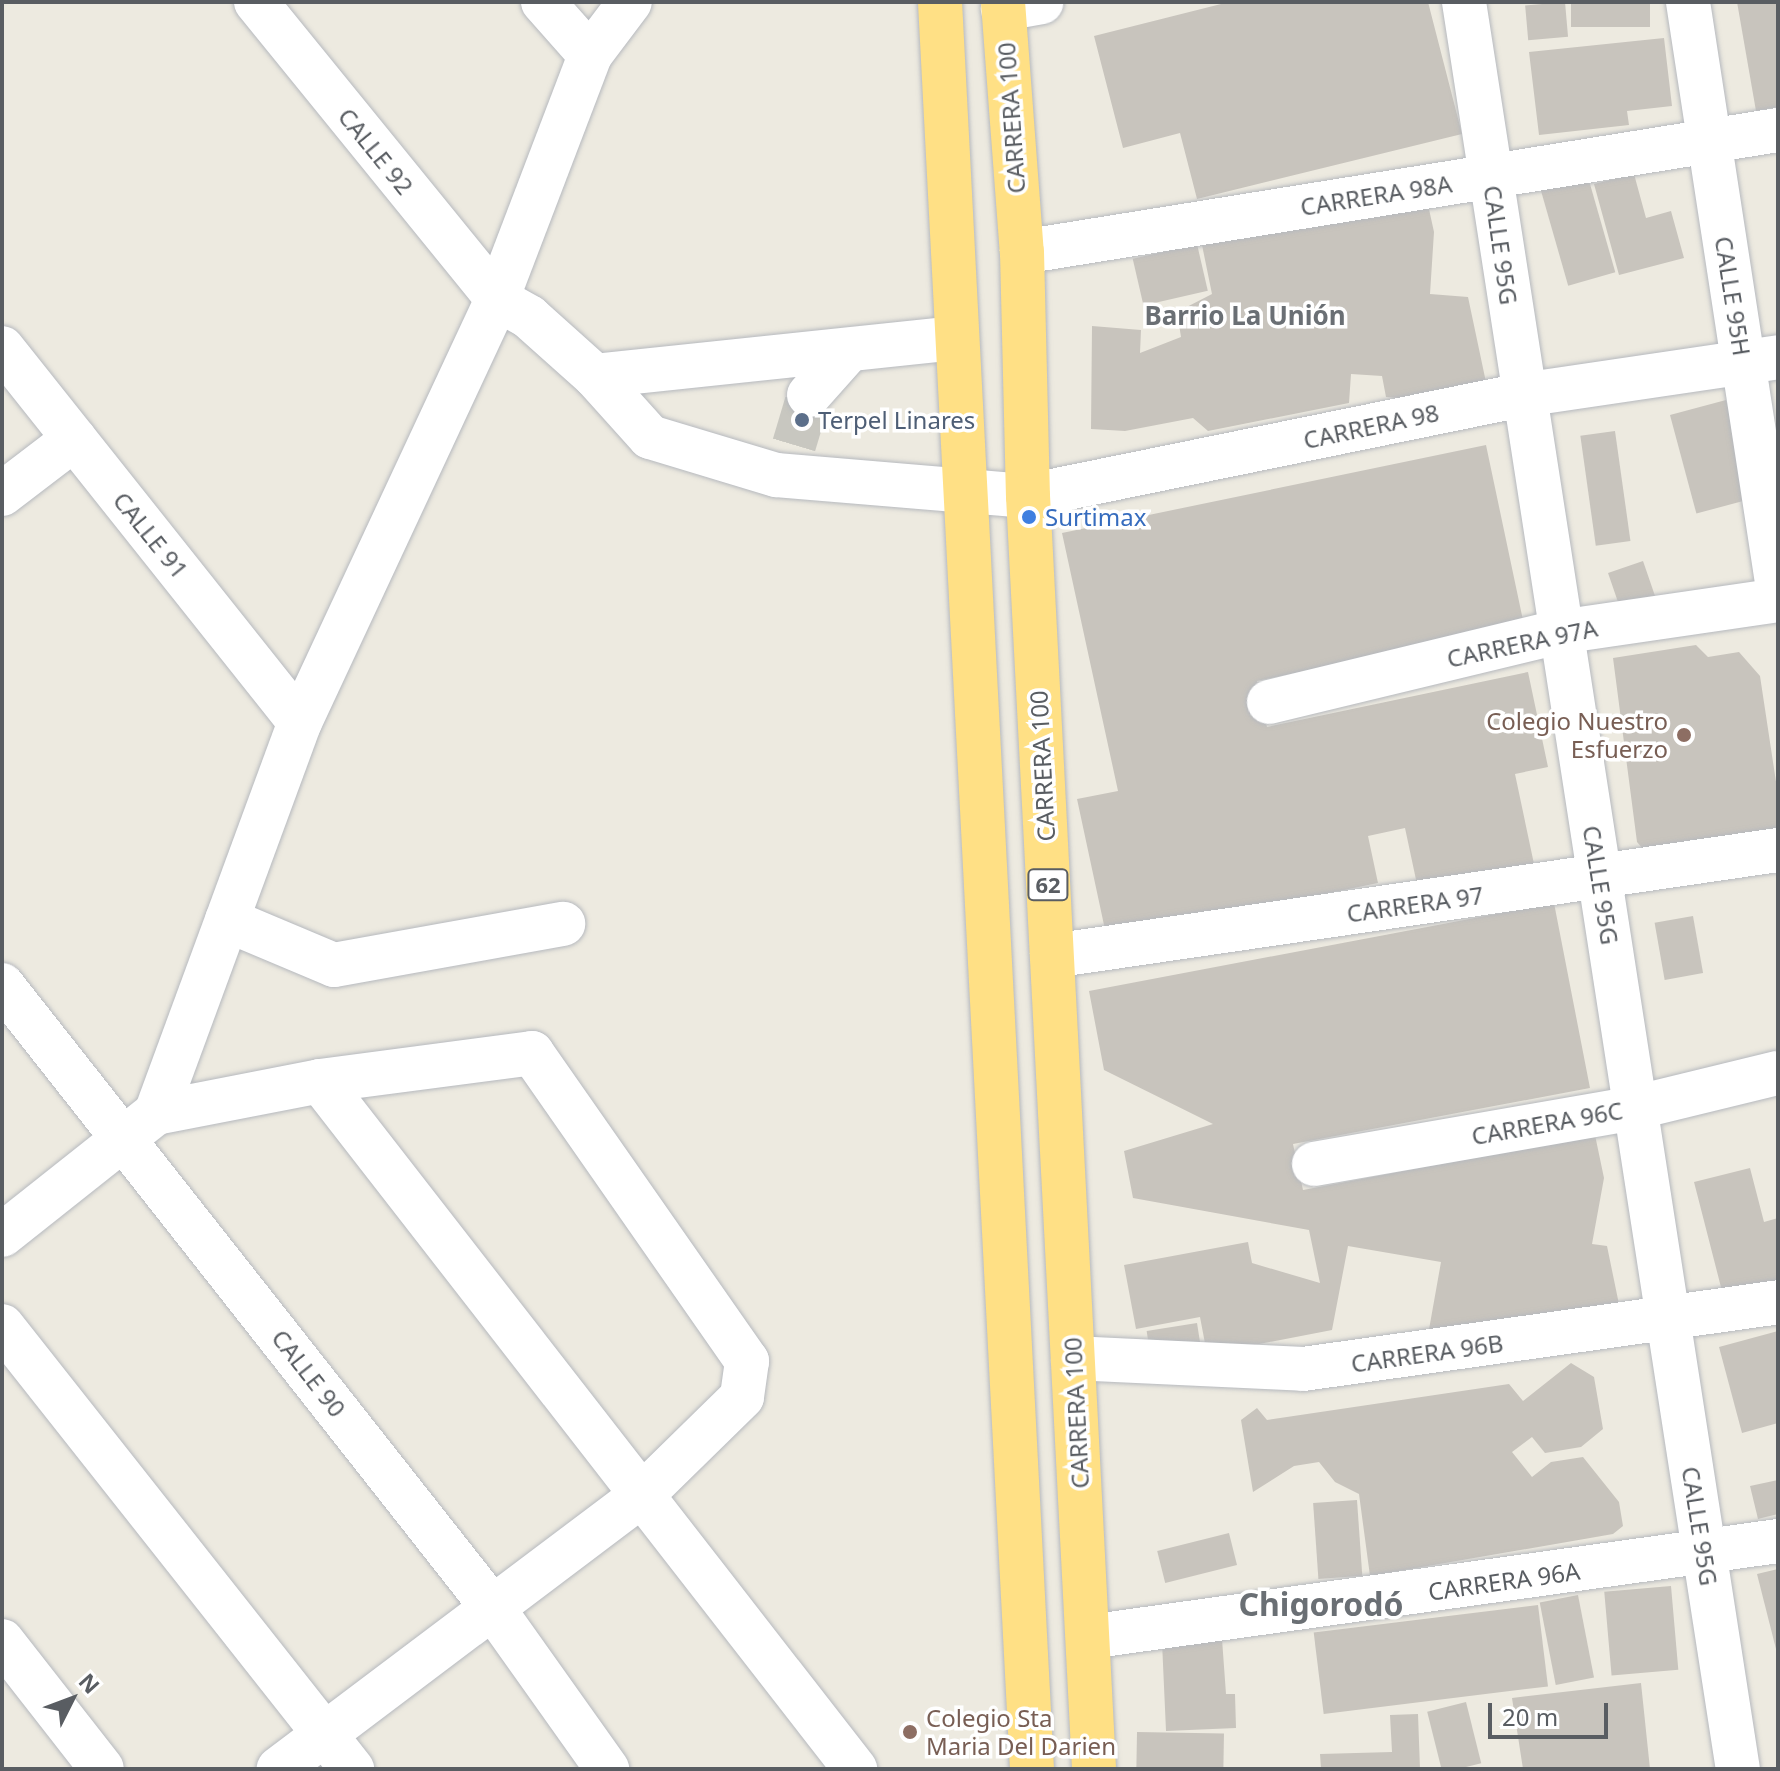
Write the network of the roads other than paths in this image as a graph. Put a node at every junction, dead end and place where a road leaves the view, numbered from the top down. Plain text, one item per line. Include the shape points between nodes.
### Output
1 (256, 2) edge
2 (543, 2) edge
3 (630, 2) edge
4 (940, 2) edge
5 (1464, 2) edge
6 (1688, 2) edge
7 (1016, 4) edge
8 (590, 55) junction
9 (1778, 130) edge
10 (1710, 141) junction
11 (1492, 176) junction
12 (1022, 252) junction
13 (497, 299) junction
14 (957, 338) junction
15 (2, 348) edge
16 (849, 350) junction
17 (1761, 359) edge
18 (595, 376) junction
19 (809, 395) tunnel mouth
20 (1522, 395) junction
21 (74, 439) junction
22 (2, 494) edge
23 (966, 495) junction
24 (1028, 496) junction
25 (1778, 589) edge
26 (1778, 600) edge
27 (1559, 632) junction
28 (1269, 702) dead end
29 (300, 722) junction
30 (1778, 850) edge
31 (1601, 877) junction
32 (227, 920) junction
33 (563, 924) dead end
34 (1052, 956) junction
35 (2, 985) edge
36 (1778, 1073) edge
37 (320, 1081) junction
38 (1634, 1108) junction
39 (141, 1126) junction
40 (1314, 1164) dead end
41 (2, 1235) edge
42 (1778, 1302) edge
43 (1667, 1319) junction
44 (2, 1326) edge
45 (1073, 1358) junction
46 (642, 1495) junction
47 (1778, 1541) edge
48 (1704, 1553) junction
49 (492, 1607) junction
50 (1088, 1637) junction
51 (2, 1641) edge
52 (325, 1734) junction
53 (102, 1769) edge
54 (279, 1769) edge
55 (352, 1769) edge
56 (607, 1769) edge
57 (855, 1769) edge
58 (1032, 1769) edge
59 (1094, 1769) edge
60 (1738, 1769) edge

1 - 13 street, CALLE 92
2 - 8 street
3 - 8 street
4 - 14 highway
5 - 11 street, CALLE 95G
6 - 10 street, CALLE 95H
7 - 12 highway, CARRERA 100 / 62
8 - 13 street
9 - 10 street, CARRERA 98A
10 - 11 street, CARRERA 98A
10 - 17 street, CALLE 95H
11 - 12 street, CARRERA 98A
11 - 20 street, CALLE 95G
12 - 24 highway, CARRERA 100 / 62
13 - 18 street, CARRERA 98 via 529,317
13 - 29 street
14 - 16 street
14 - 23 highway
15 - 21 street, CALLE 91
16 - 18 street
16 - 19 street
17 - 20 street, CARRERA 98
17 - 25 street, CALLE 95H
18 - 23 street, CARRERA 98 via 650,437
20 - 24 street, CARRERA 98
20 - 27 street, CALLE 95G
21 - 22 street
21 - 29 street, CALLE 91
23 - 24 street, CARRERA 98
23 - 58 highway
24 - 34 highway, CARRERA 100 / 62
26 - 27 street, CARRERA 97A
27 - 28 street, CARRERA 97A
27 - 31 street, CALLE 95G
29 - 32 street
30 - 31 street, CARRERA 97
31 - 34 street, CARRERA 97
31 - 38 street, CALLE 95G
32 - 33 street via 334,965
32 - 39 street
34 - 45 highway, CARRERA 100 / 62
35 - 39 street, CALLE 90
36 - 38 street, CARRERA 96C
37 - 39 street
37 - 46 street
37 - 46 street via 532,1053 747,1361 742,1397
38 - 40 street, CARRERA 96C
38 - 43 street, CALLE 95G
39 - 41 street
39 - 49 street, CALLE 90
42 - 43 street, CARRERA 96B
43 - 45 street, CARRERA 96B via 1303,1369
43 - 48 street, CALLE 95G
44 - 52 street
45 - 50 highway, CARRERA 100 / 62
46 - 49 street
46 - 57 street
47 - 48 street, CARRERA 96A
48 - 50 street, CARRERA 96A
48 - 60 street, CALLE 95G
49 - 52 street
49 - 56 street, CALLE 90
50 - 59 highway, CARRERA 100 / 62
51 - 53 street
52 - 54 street
52 - 55 street

